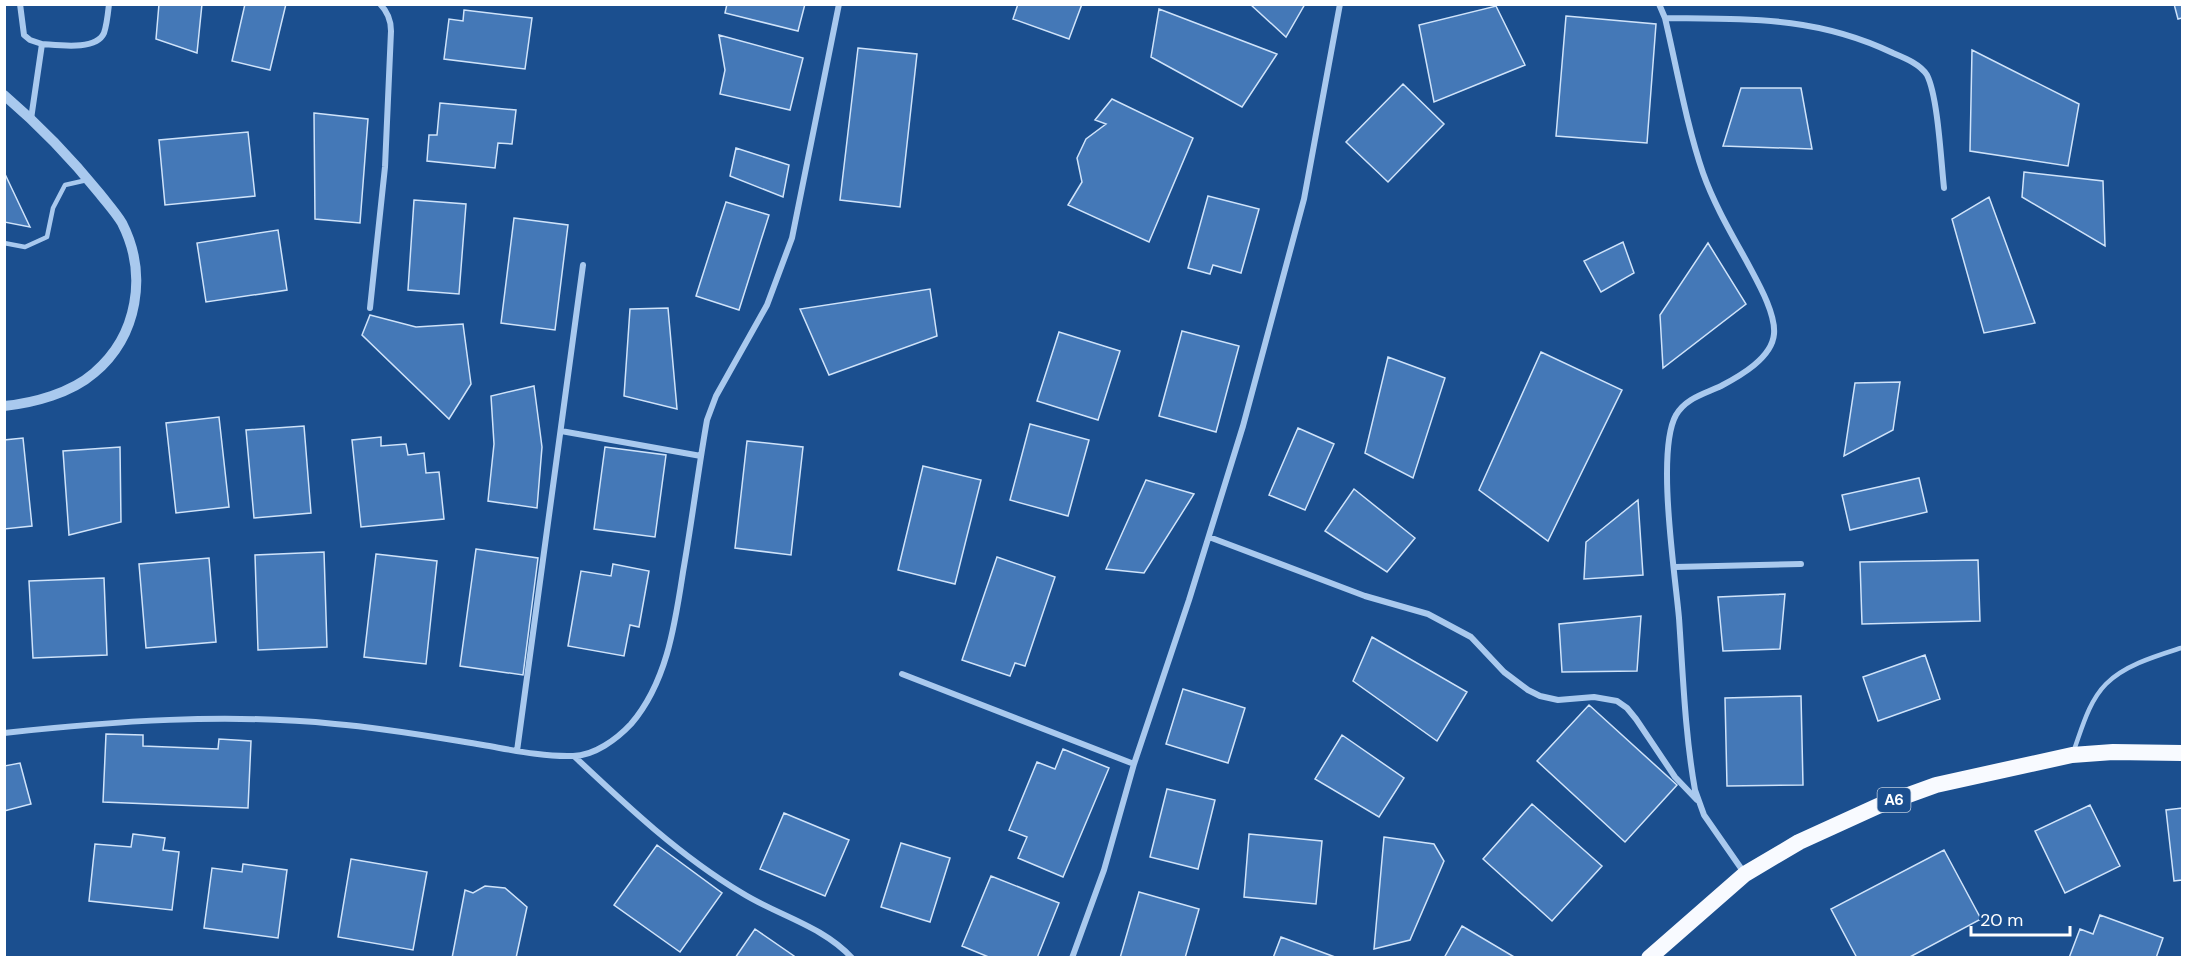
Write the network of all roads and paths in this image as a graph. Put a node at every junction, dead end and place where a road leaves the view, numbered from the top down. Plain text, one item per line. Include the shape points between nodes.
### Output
1 (20, 4) edge
2 (109, 4) edge
3 (380, 4) edge
4 (839, 4) edge
5 (1340, 4) edge
6 (1659, 4) edge
7 (1665, 18) junction
8 (42, 44) junction
9 (4, 95) edge
10 (31, 118) junction
11 (88, 180) junction
12 (1944, 188) dead end
13 (4, 243) edge
14 (583, 265) dead end
15 (370, 308) dead end
16 (4, 406) edge
17 (561, 430) junction
18 (701, 456) junction
19 (1209, 537) junction
20 (1801, 564) dead end
21 (1675, 567) junction
22 (2181, 648) dead end
23 (902, 674) dead end
24 (4, 732) edge
25 (517, 751) junction
26 (2182, 753) edge
27 (2072, 755) junction
28 (575, 757) junction
29 (1134, 764) junction
30 (1699, 801) junction
31 (1745, 874) junction
32 (852, 957) edge
33 (1072, 957) edge
34 (1649, 957) edge

1 - 8 street via 24,35
2 - 8 street via 104,33 94,43
3 - 15 street via 391,22 390,54 385,167
4 - 18 street via 792,238 767,305 716,396
5 - 19 street via 1304,199
6 - 7 street
7 - 12 street via 1800,23 1867,40 1914,63 1923,70 1931,88
7 - 21 street via 1704,174 1760,286 1774,332 1771,344 1758,361 1691,399 1674,420 1667,470
8 - 10 street
9 - 10 street
10 - 11 street
11 - 13 lane via 65,185 53,208 47,237 26,247
11 - 16 street via 121,221 130,242 138,285 126,333 113,355 75,386 42,399
14 - 17 street
17 - 18 street
17 - 25 street
18 - 28 street via 675,625 665,662 630,725 606,745
19 - 29 street
19 - 30 street via 1365,596 1428,614 1471,637 1504,672 1540,696 1617,701 1636,719 1675,777
20 - 21 street
21 - 30 street via 1692,777
22 - 27 lane via 2133,666 2105,684 2094,700
23 - 29 street
24 - 25 street via 99,723 264,721 334,724
25 - 28 street
26 - 27 highway, A6
27 - 31 highway, A6 via 1936,785 1878,806 1799,842
28 - 32 street via 700,866 833,941
29 - 33 street via 1104,870
30 - 31 street via 1710,825
31 - 34 highway, A6

